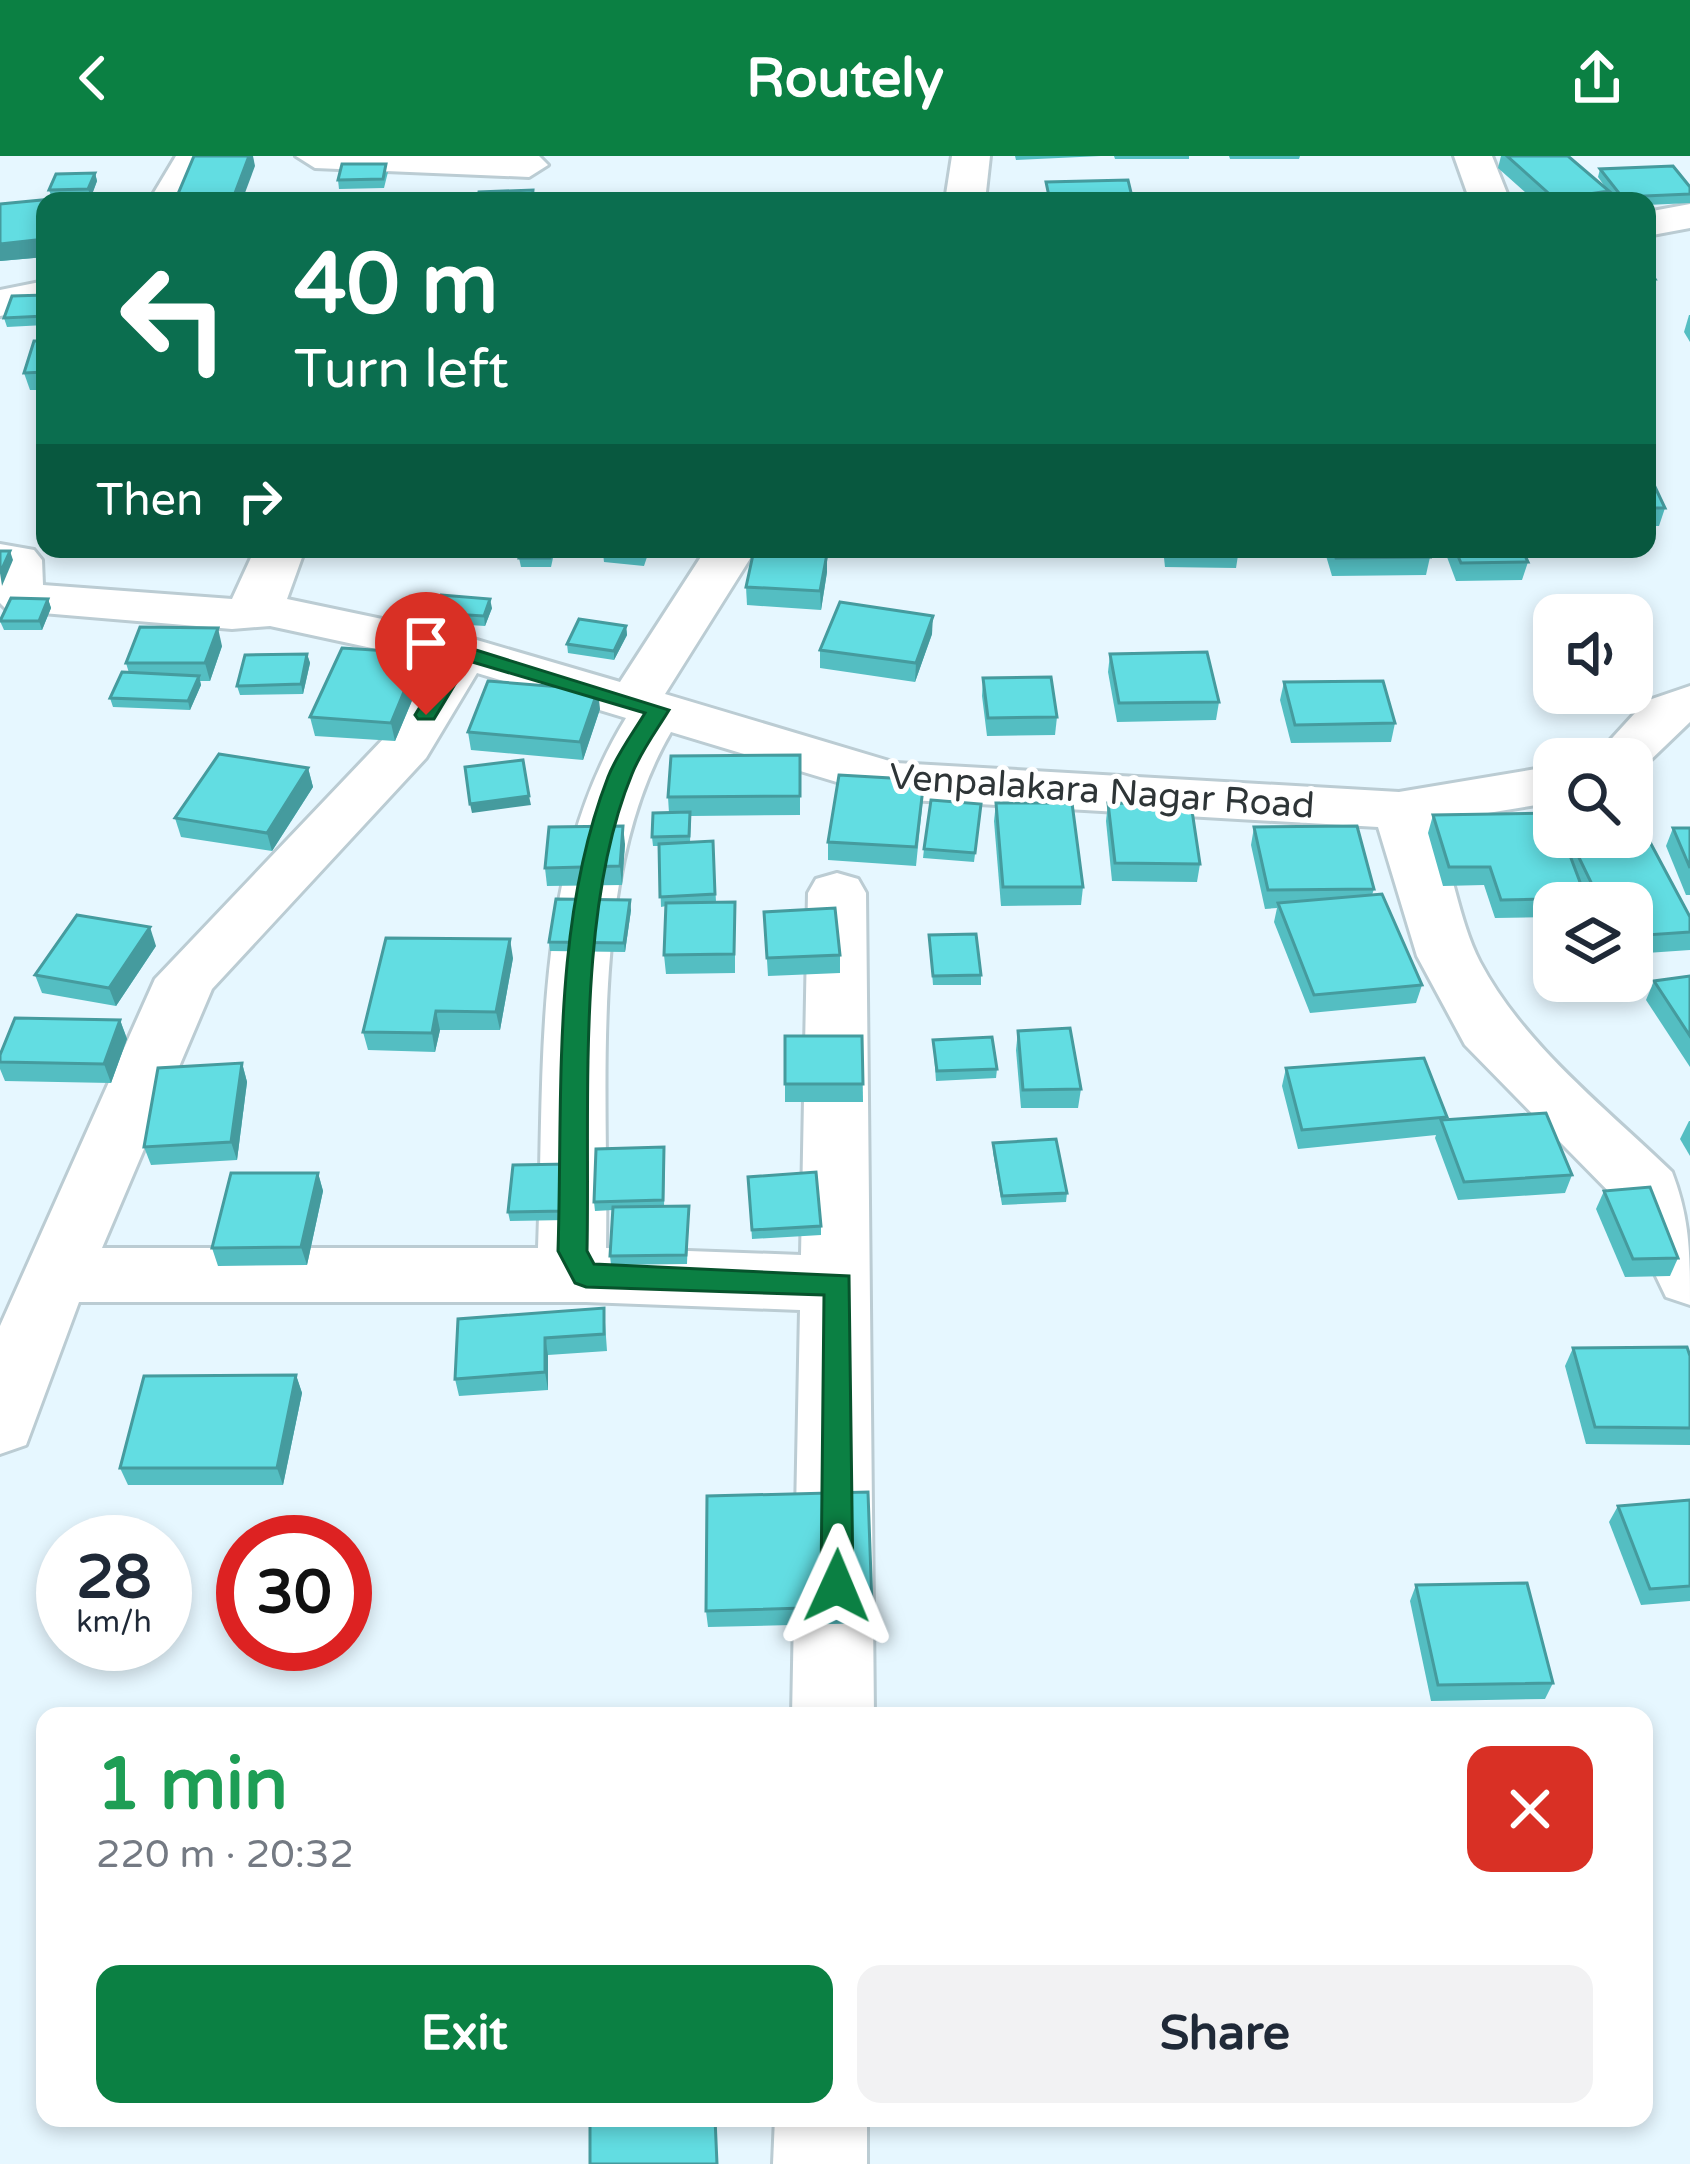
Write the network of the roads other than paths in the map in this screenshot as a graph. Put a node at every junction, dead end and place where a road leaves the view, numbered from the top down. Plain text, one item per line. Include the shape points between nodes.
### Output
1 (194, 156) edge
2 (315, 156) edge
3 (970, 156) edge
4 (1473, 156) edge
5 (418, 158) edge
6 (530, 165) dead end
7 (175, 192) edge
8 (408, 192) edge
9 (966, 192) edge
10 (1487, 192) edge
11 (1690, 216) edge
12 (1656, 222) edge
13 (36, 296) edge
14 (0, 303) edge
15 (277, 558) edge
16 (726, 558) edge
17 (0, 559) edge
18 (270, 611) junction
19 (463, 652) junction
20 (1690, 702) edge
21 (646, 705) junction
22 (1641, 738) edge
23 (1533, 788) edge
24 (1399, 810) junction
25 (837, 893) dead end
26 (56, 1275) junction
27 (586, 1275) junction
28 (1690, 1278) edge
29 (838, 1284) junction
30 (0, 1423) edge
31 (833, 1707) edge
32 (821, 2127) edge
33 (820, 2164) edge

1 - 7 street
2 - 5 street
3 - 9 street
4 - 10 street
5 - 6 street
5 - 8 street
11 - 12 street
13 - 14 street
15 - 18 street via 261,601
16 - 21 street
17 - 18 street, Venpalakara Nagar Road via 17,560 25,599
18 - 19 street, Venpalakara Nagar Road
19 - 21 street, Venpalakara Nagar Road
19 - 26 street via 407,746 186,979
20 - 22 street
21 - 24 street, Venpalakara Nagar Road via 893,781
21 - 27 street via 602,829 580,963 570,1229
23 - 24 street, Venpalakara Nagar Road
24 - 28 street via 1447,956 1486,1029 1648,1190
25 - 29 street
26 - 27 street
26 - 30 street
27 - 29 street
29 - 31 street
32 - 33 street

